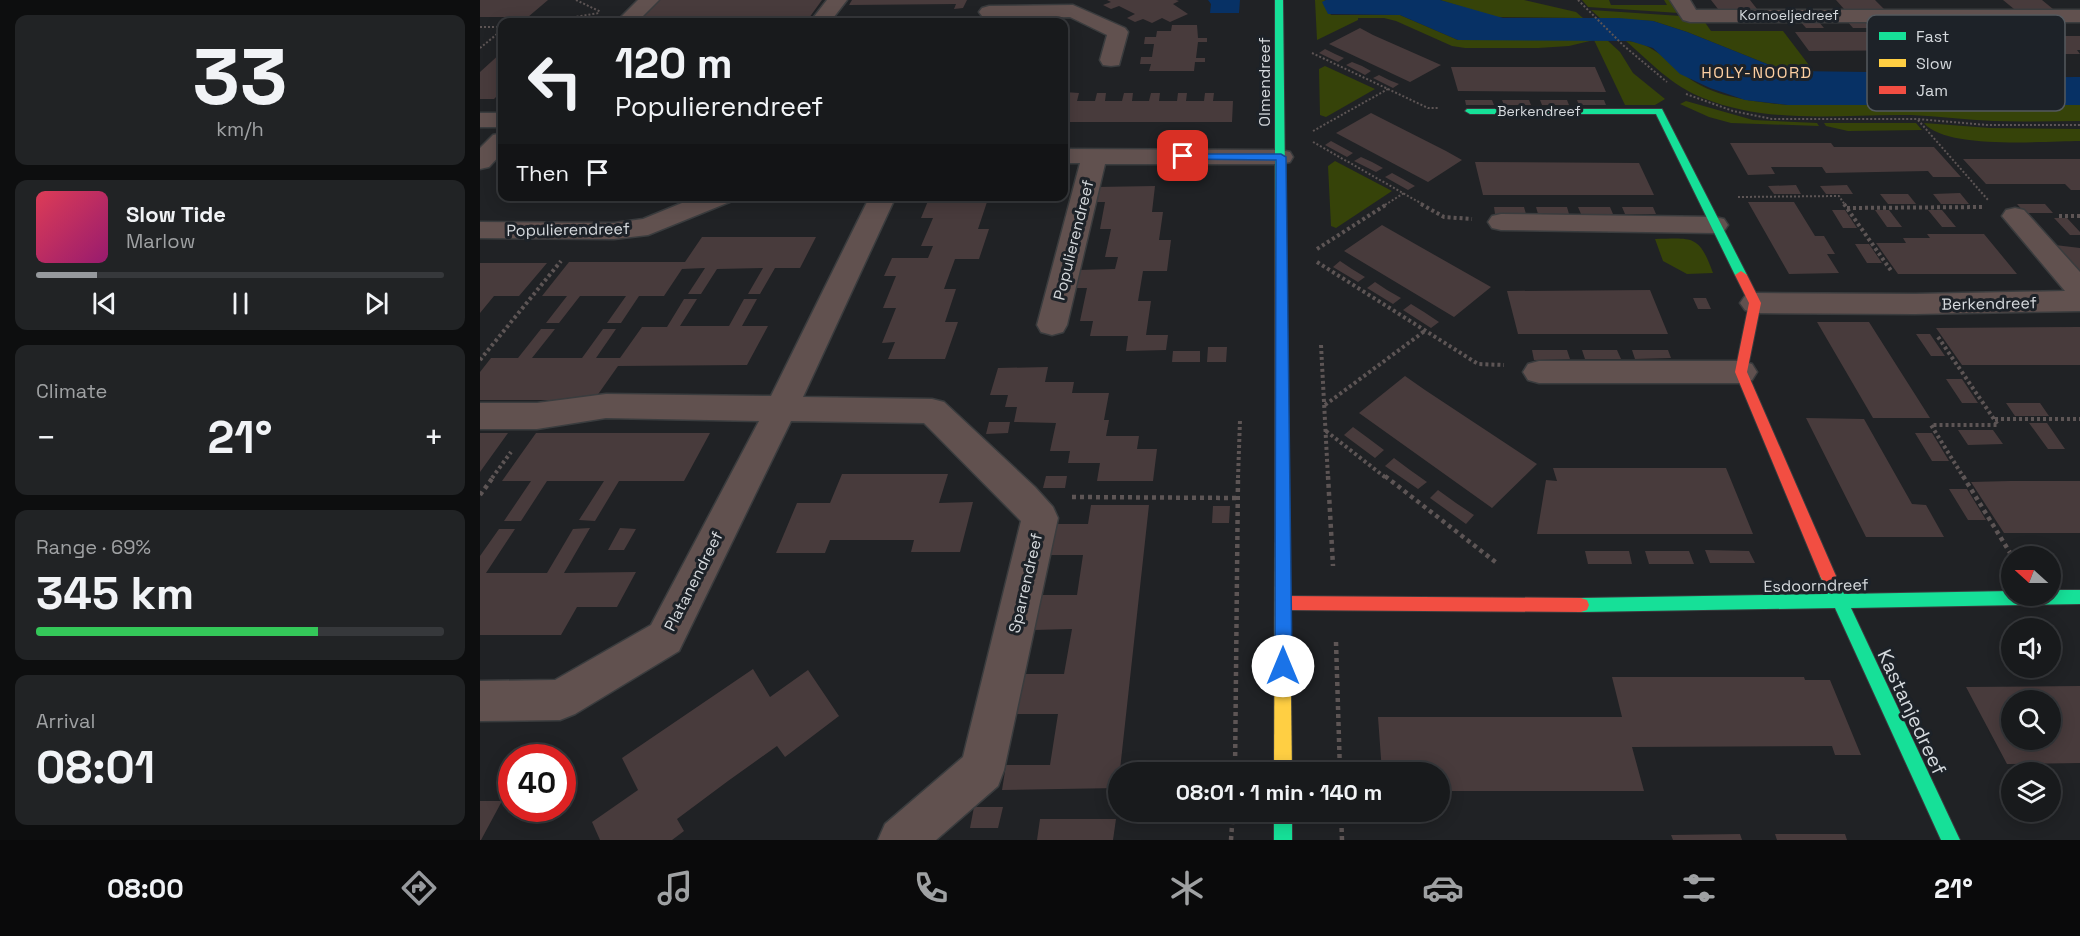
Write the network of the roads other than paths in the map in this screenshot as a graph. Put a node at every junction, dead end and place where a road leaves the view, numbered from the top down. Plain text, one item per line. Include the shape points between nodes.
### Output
1 (649, 0) edge
2 (837, 0) edge
3 (1680, 0) edge
4 (1891, 0) edge
5 (1986, 0) edge
6 (1280, 1) edge
7 (987, 12) edge
8 (1867, 15) edge
9 (1906, 15) joint
10 (2004, 15) joint
11 (2065, 16) edge
12 (2080, 16) edge
13 (630, 18) edge
14 (823, 18) edge
15 (1111, 60) dead end
16 (1470, 111) road end
17 (480, 120) edge
18 (498, 120) edge
19 (498, 144) edge
20 (1068, 156) edge
21 (1094, 156) junction
22 (1281, 157) junction
23 (480, 162) edge
24 (711, 201) edge
25 (882, 201) edge
26 (2005, 211) road end
27 (1501, 222) road end
28 (1715, 225) junction
29 (480, 230) edge
30 (2080, 290) edge
31 (2080, 301) edge
32 (1755, 303) junction
33 (1052, 325) dead end
34 (1539, 372) road end
35 (1741, 372) junction
36 (781, 409) junction
37 (480, 416) edge
38 (2080, 597) edge
39 (1838, 601) junction
40 (1284, 603) junction
41 (480, 701) edge
42 (1283, 762) edge
43 (1283, 822) edge
44 (901, 840) edge
45 (1283, 840) edge
46 (1950, 840) edge

1 - 13 street
2 - 14 street
3 - 8 street, Kornoeljedreef via 1690,16
4 - 9 street
5 - 10 street
6 - 22 street, Olmendreef
7 - 15 street via 1073,11 1118,32
9 - 10 street, Kornoeljedreef
11 - 12 street, Kornoeljedreef
16 - 28 street, Berkendreef via 1659,111
17 - 18 street
19 - 23 street
20 - 21 street, Populierendreef
21 - 22 street, Populierendreef
21 - 33 street, Populierendreef
22 - 40 street, Olmendreef
24 - 29 street, Populierendreef via 648,227 614,231
25 - 36 street, Platanendreef
26 - 30 street
27 - 28 street
28 - 32 street, Berkendreef
31 - 32 street, Berkendreef
32 - 35 street
34 - 35 street
35 - 39 street
36 - 37 street via 606,406 537,416
36 - 41 street, Platanendreef via 665,638 560,700
36 - 44 street, Sparrendreef via 932,411 1040,518 982,770
38 - 39 street, Esdoorndreef
39 - 40 street, Esdoorndreef via 1552,606
39 - 46 street, Kastanjedreef
40 - 42 street, Olmendreef
43 - 45 street

